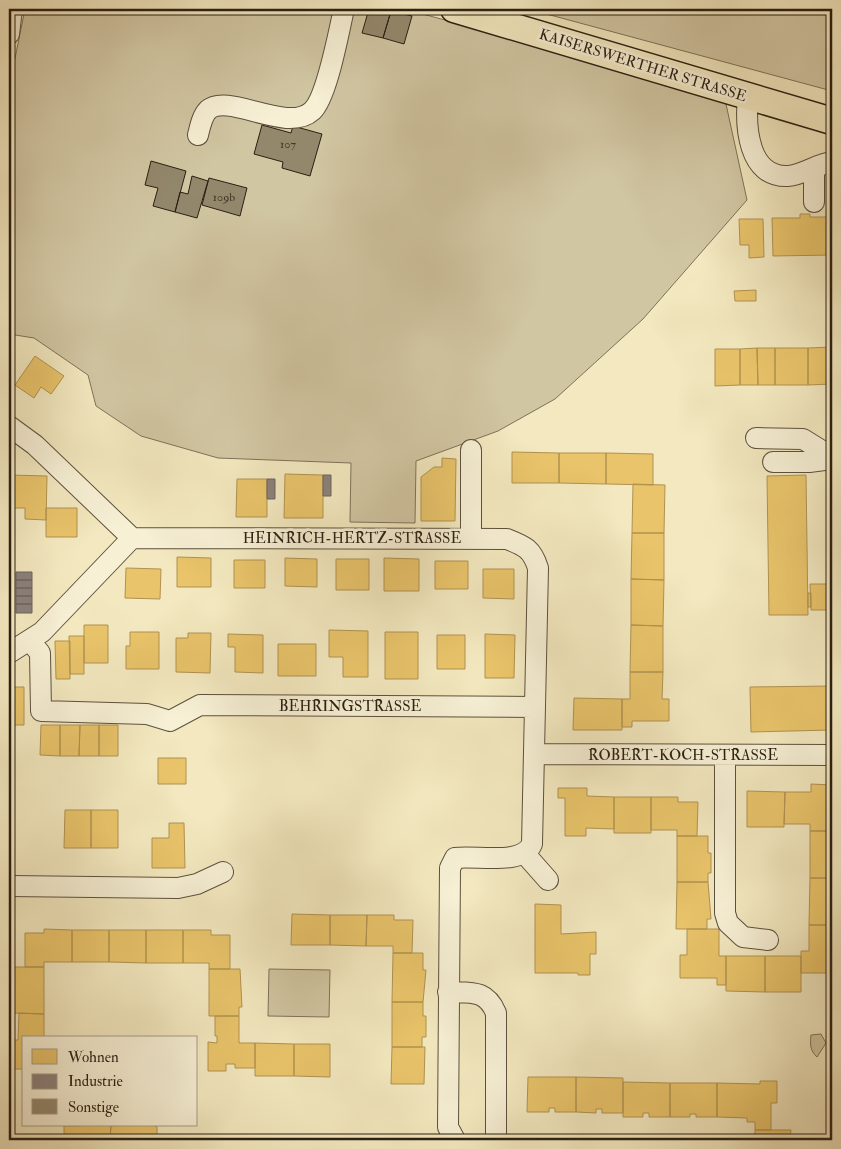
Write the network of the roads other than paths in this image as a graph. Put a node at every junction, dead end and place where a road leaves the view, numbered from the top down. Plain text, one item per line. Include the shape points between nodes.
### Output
1 (12, 9) edge
2 (344, 9) edge
3 (454, 9) edge
4 (9, 34) edge
5 (748, 97) junction
6 (832, 121) edge
7 (198, 135) dead end
8 (823, 165) edge
9 (814, 202) dead end
10 (9, 426) edge
11 (756, 438) dead end
12 (471, 450) dead end
13 (832, 458) edge
14 (773, 462) dead end
15 (132, 538) junction
16 (471, 538) junction
17 (30, 641) junction
18 (9, 652) edge
19 (534, 707) junction
20 (534, 754) junction
21 (725, 755) junction
22 (832, 755) edge
23 (525, 854) junction
24 (223, 872) dead end
25 (548, 880) dead end
26 (9, 886) edge
27 (768, 940) dead end
28 (448, 992) junction
29 (455, 1140) edge
30 (496, 1140) edge

1 - 4 street
2 - 7 street via 324,89 312,112 287,119 228,106 213,107 207,111
3 - 5 main road, KAISERSWERTHER STRASSE
5 - 6 main road, KAISERSWERTHER STRASSE
5 - 8 street via 746,114 758,164 778,175
8 - 9 street
10 - 15 street via 35,445
11 - 13 street via 803,438
12 - 16 street
13 - 14 street
15 - 16 street, HEINRICH-HERTZ-STRASSE
15 - 17 street
16 - 19 street, HEINRICH-HERTZ-STRASSE via 507,539 534,553 538,568
17 - 18 street
17 - 19 street, BEHRINGSTRASSE via 40,653 40,711 147,714 170,721 200,705 456,714
19 - 20 street, HEINRICH-HERTZ-STRASSE
20 - 21 street, ROBERT-KOCH-STRASSE
20 - 23 street, HEINRICH-HERTZ-STRASSE via 532,844
21 - 22 street, ROBERT-KOCH-STRASSE
21 - 27 street via 725,913 728,923 743,938
23 - 25 street
23 - 28 street via 456,858 452,862
24 - 26 street via 197,884 178,888
28 - 29 street via 448,1127
28 - 30 street via 481,995 491,1001 496,1013

